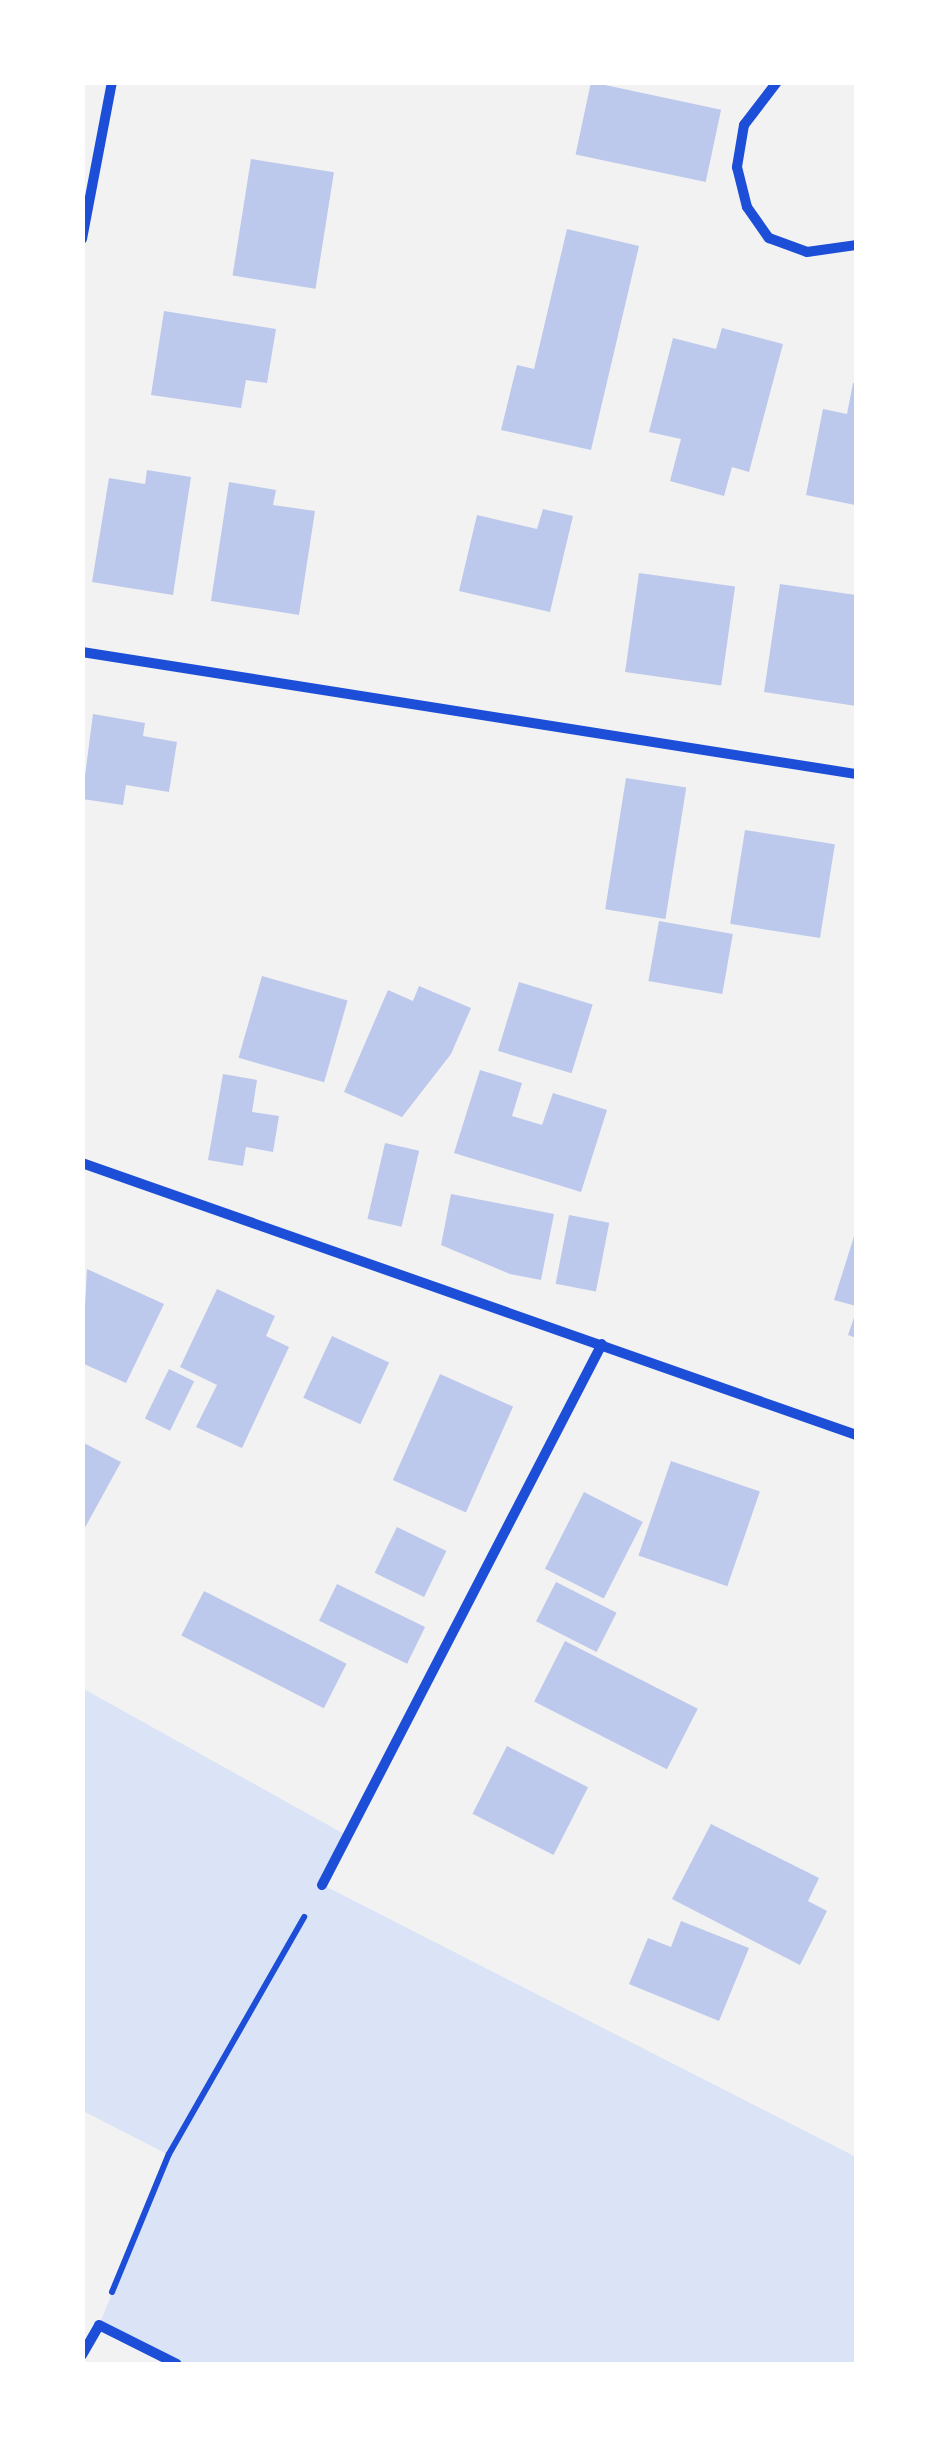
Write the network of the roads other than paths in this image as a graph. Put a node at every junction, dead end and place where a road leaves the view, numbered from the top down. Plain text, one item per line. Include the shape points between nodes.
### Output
1 (112, 82) edge
2 (777, 82) edge
3 (82, 239) edge
4 (856, 245) edge
5 (82, 652) edge
6 (856, 774) edge
7 (82, 1162) edge
8 (602, 1344) junction
9 (856, 1435) edge
10 (322, 1885) road end
11 (82, 2356) edge
12 (177, 2364) edge

1 - 3 street
2 - 4 street via 744,126 737,166 747,207 769,238 807,252
5 - 6 street
7 - 8 street
8 - 9 street
8 - 10 street
11 - 12 street via 99,2325

